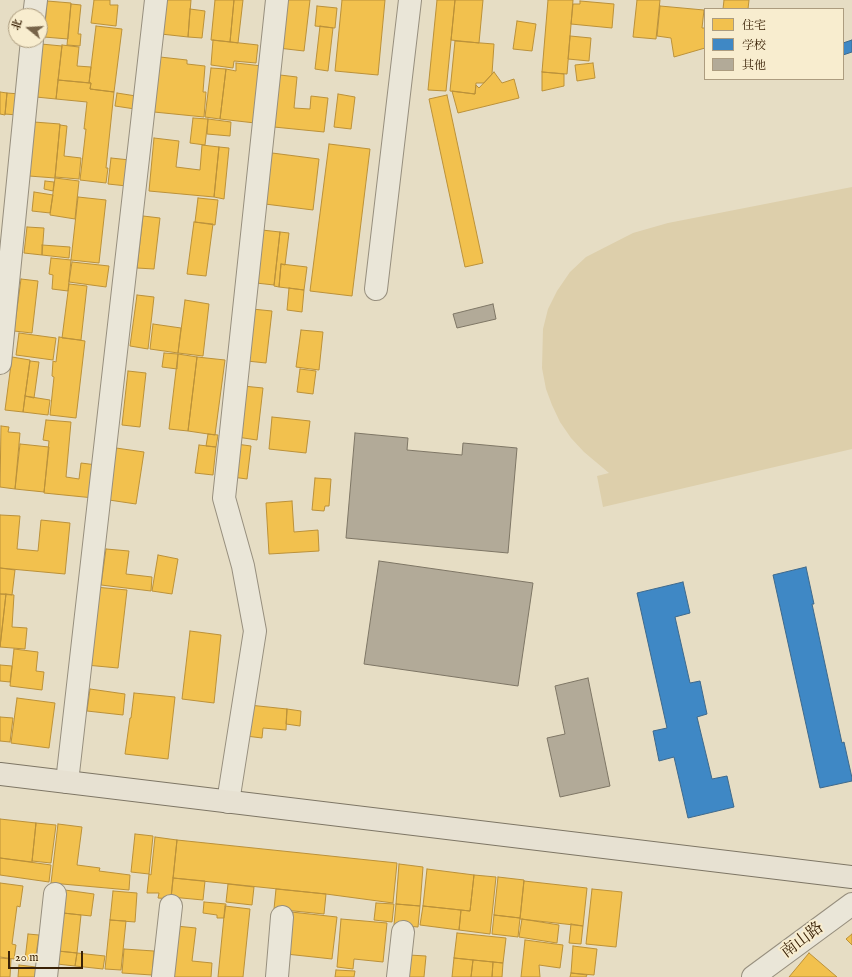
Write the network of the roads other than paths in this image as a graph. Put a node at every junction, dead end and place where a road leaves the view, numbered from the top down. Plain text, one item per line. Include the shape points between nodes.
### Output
1 (156, 0) edge
2 (277, 0) edge
3 (410, 0) edge
4 (31, 48) edge
5 (376, 289) dead end
6 (0, 363) edge
7 (0, 774) edge
8 (67, 782) junction
9 (228, 802) junction
10 (852, 877) edge
11 (55, 894) dead end
12 (852, 904) edge
13 (171, 906) dead end
14 (282, 917) dead end
15 (403, 932) dead end
16 (46, 977) edge
17 (163, 977) edge
18 (277, 977) edge
19 (398, 977) edge
20 (753, 977) edge

1 - 8 street
2 - 9 street via 224,498 243,566 255,631
3 - 5 street
4 - 6 street
7 - 8 main road
8 - 9 main road
9 - 10 main road
11 - 16 street
12 - 20 street, 南山路
13 - 17 street
14 - 18 street
15 - 19 street

